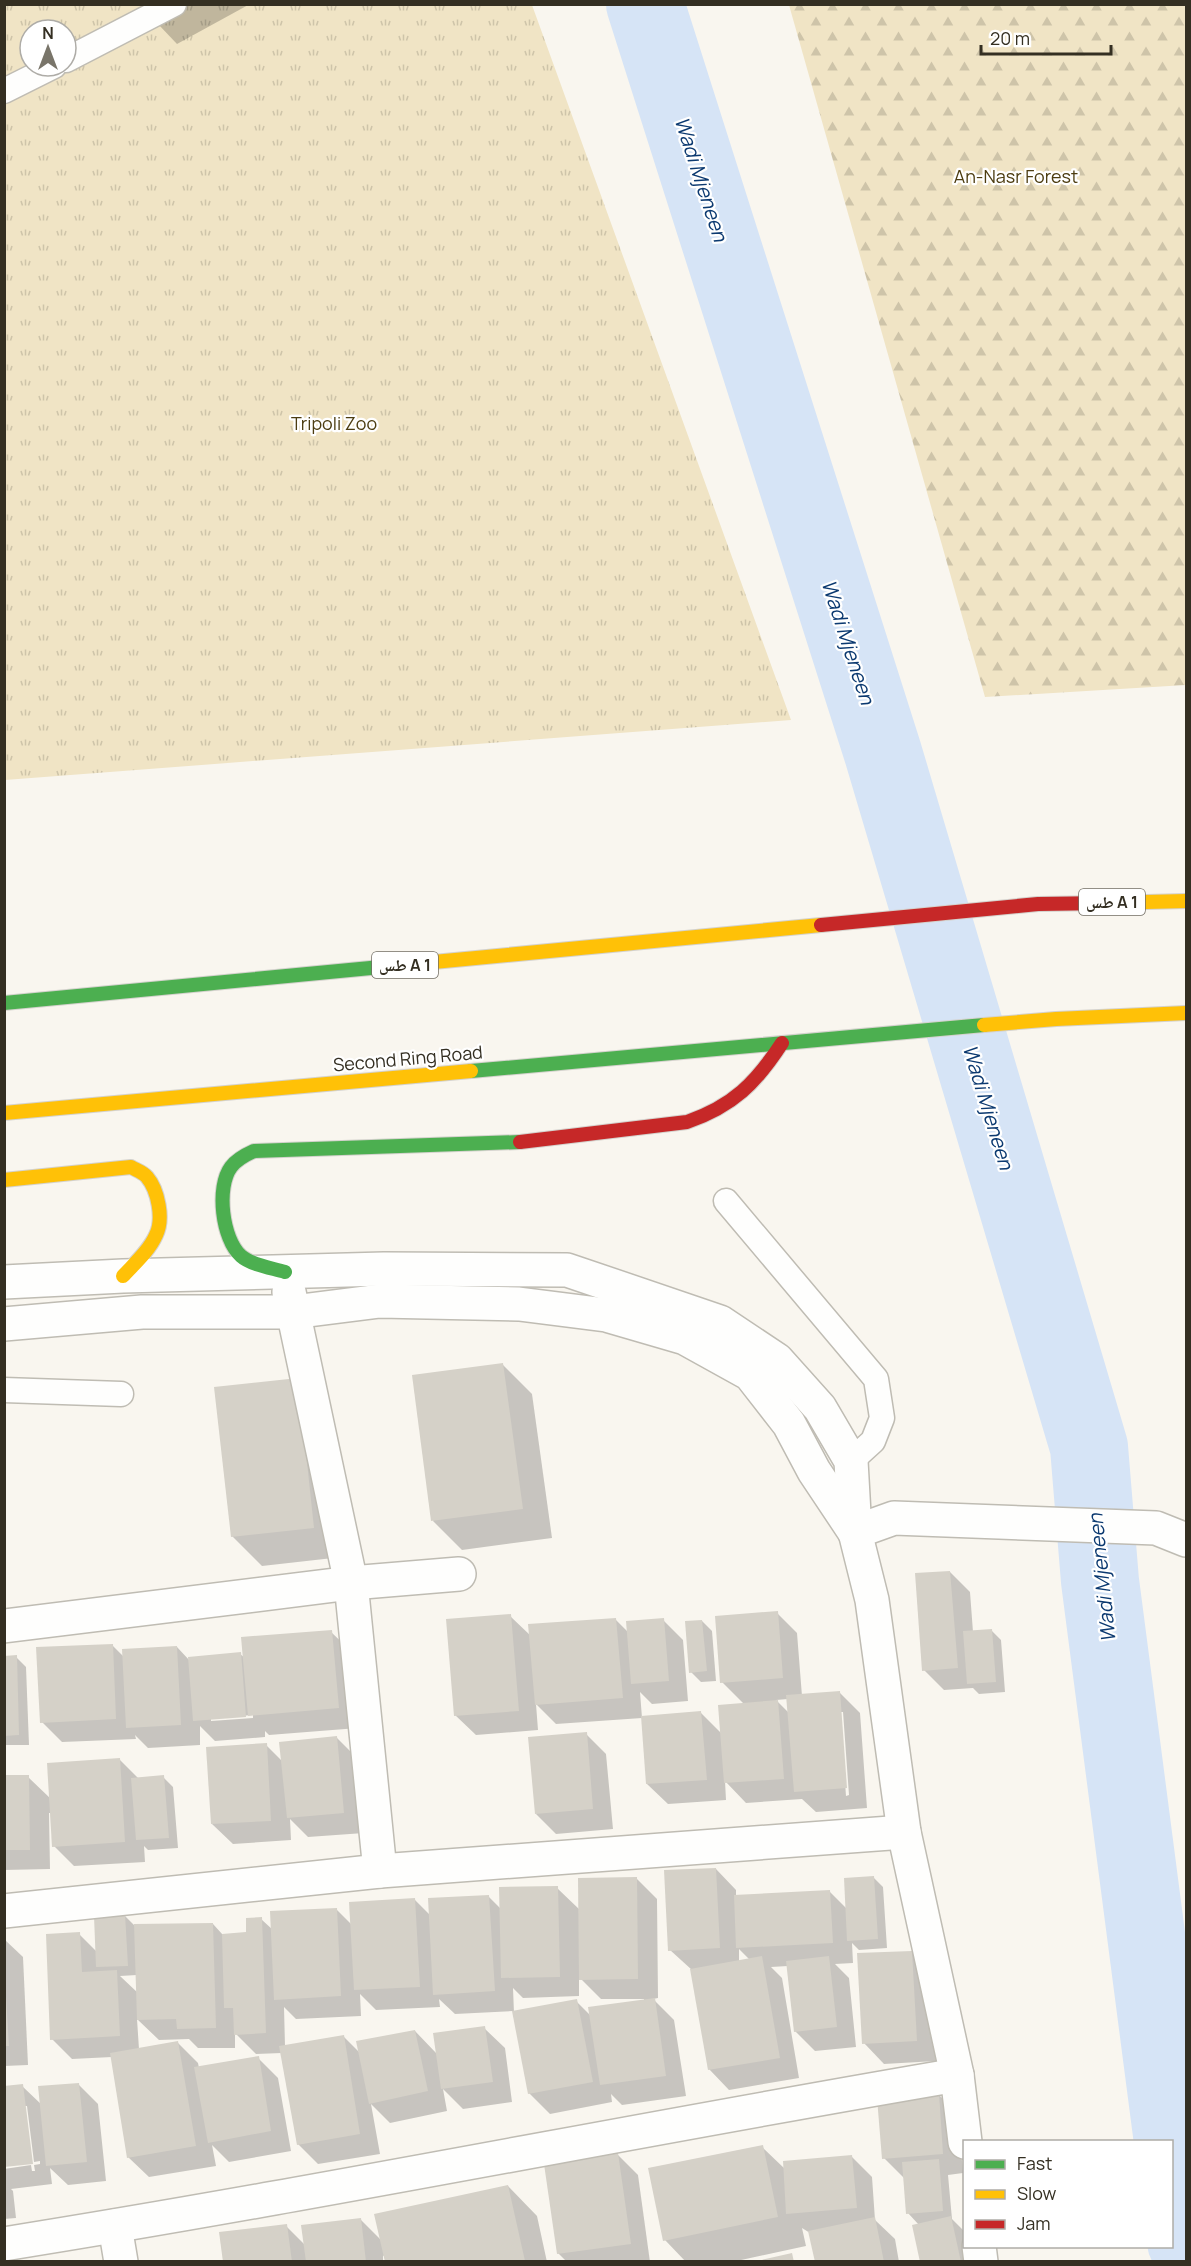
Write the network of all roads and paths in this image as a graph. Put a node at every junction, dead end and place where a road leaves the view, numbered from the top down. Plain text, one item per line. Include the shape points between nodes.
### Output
1 (174, 4) edge
2 (78, 54) edge
3 (30, 78) edge
4 (4, 91) edge
5 (1181, 899) edge
6 (4, 1003) edge
7 (1186, 1013) edge
8 (782, 1043) junction
9 (4, 1113) edge
10 (4, 1180) edge
11 (726, 1201) dead end
12 (285, 1272) junction
13 (123, 1276) junction
14 (4, 1282) edge
15 (293, 1312) junction
16 (4, 1324) edge
17 (4, 1390) edge
18 (121, 1394) dead end
19 (851, 1461) junction
20 (855, 1532) junction
21 (1186, 1540) edge
22 (459, 1574) dead end
23 (351, 1583) junction
24 (4, 1626) edge
25 (904, 1832) junction
26 (380, 1871) junction
27 (4, 1911) edge
28 (957, 2075) junction
29 (965, 2140) edge
30 (115, 2226) junction
31 (4, 2244) edge
32 (121, 2262) edge

1 - 2 lane
3 - 4 lane
5 - 6 highway, طس A 1 via 1038,904
7 - 8 highway, Second Ring Road via 1056,1019
8 - 9 highway, Second Ring Road
8 - 12 highway via 756,1082 712,1114 687,1122 520,1142 254,1151 237,1159 227,1173 222,1192 224,1217 230,1239 242,1257
10 - 13 highway via 131,1167 146,1175 156,1191 157,1234
11 - 19 lane via 876,1379 882,1418 873,1442
12 - 13 street
12 - 15 street
12 - 19 street via 567,1270 720,1322 777,1360 820,1408
13 - 14 street
15 - 16 street via 142,1312
15 - 20 street via 380,1301 519,1304 606,1315 685,1338 750,1374 789,1424 814,1471
15 - 23 street
17 - 18 lane
19 - 20 street
20 - 21 street via 894,1518 1156,1528
20 - 25 street via 872,1600
22 - 23 street
23 - 24 street
23 - 26 street
25 - 26 street
25 - 28 street
26 - 27 street
28 - 29 street
28 - 30 street
30 - 31 street
30 - 32 street

